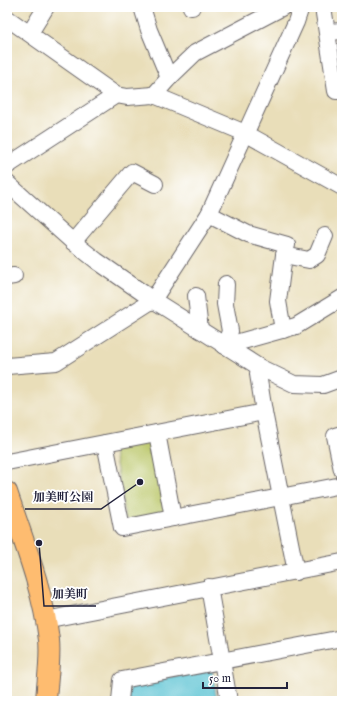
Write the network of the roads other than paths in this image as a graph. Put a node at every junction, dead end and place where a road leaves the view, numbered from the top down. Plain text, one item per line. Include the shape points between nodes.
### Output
1 (46, 7) edge
2 (142, 7) edge
3 (283, 7) edge
4 (301, 7) edge
5 (323, 7) edge
6 (7, 18) edge
7 (335, 31) edge
8 (30, 33) junction
9 (169, 78) junction
10 (342, 91) edge
11 (116, 95) junction
12 (154, 95) junction
13 (245, 133) junction
14 (7, 166) edge
15 (7, 183) edge
16 (155, 184) dead end
17 (342, 187) edge
18 (209, 214) junction
19 (325, 236) dead end
20 (73, 242) junction
21 (284, 255) junction
22 (226, 284) dead end
23 (196, 296) dead end
24 (342, 298) edge
25 (153, 300) junction
26 (200, 330) junction
27 (283, 330) junction
28 (225, 346) junction
29 (7, 366) edge
30 (259, 367) junction
31 (342, 378) edge
32 (264, 412) junction
33 (157, 433) junction
34 (342, 434) edge
35 (105, 443) junction
36 (7, 462) edge
37 (342, 470) edge
38 (342, 485) edge
39 (7, 492) edge
40 (281, 496) junction
41 (173, 518) junction
42 (342, 562) edge
43 (296, 572) junction
44 (209, 587) junction
45 (45, 620) junction
46 (342, 638) edge
47 (222, 661) junction
48 (234, 700) edge
49 (46, 701) edge
50 (120, 701) edge

1 - 8 street
2 - 9 street
3 - 9 street via 195,53
4 - 13 street
5 - 7 street
6 - 8 street
7 - 10 street via 336,91
8 - 11 street
9 - 12 street
11 - 12 street
11 - 14 street
12 - 13 street
13 - 17 street
13 - 18 street
15 - 20 street
16 - 20 street via 132,172
18 - 21 street via 248,234 287,245
18 - 25 street
19 - 21 street via 317,255 309,260
20 - 25 street
21 - 27 street via 278,301
22 - 28 street via 225,304 230,331
23 - 26 street
24 - 27 street via 296,326
25 - 26 street
25 - 29 street via 56,362
26 - 28 street
27 - 28 street
28 - 30 street
30 - 31 street via 294,384 323,385
30 - 32 street
32 - 33 street
32 - 40 street
33 - 35 street
33 - 41 street
34 - 37 street via 336,436
35 - 36 street
35 - 41 street via 122,528
38 - 40 street
39 - 45 main road via 31,564
40 - 41 street
40 - 43 street
42 - 43 street
43 - 44 street
44 - 45 street
44 - 47 street
45 - 49 main road via 49,641
46 - 47 street
47 - 48 street
47 - 50 street via 122,680

